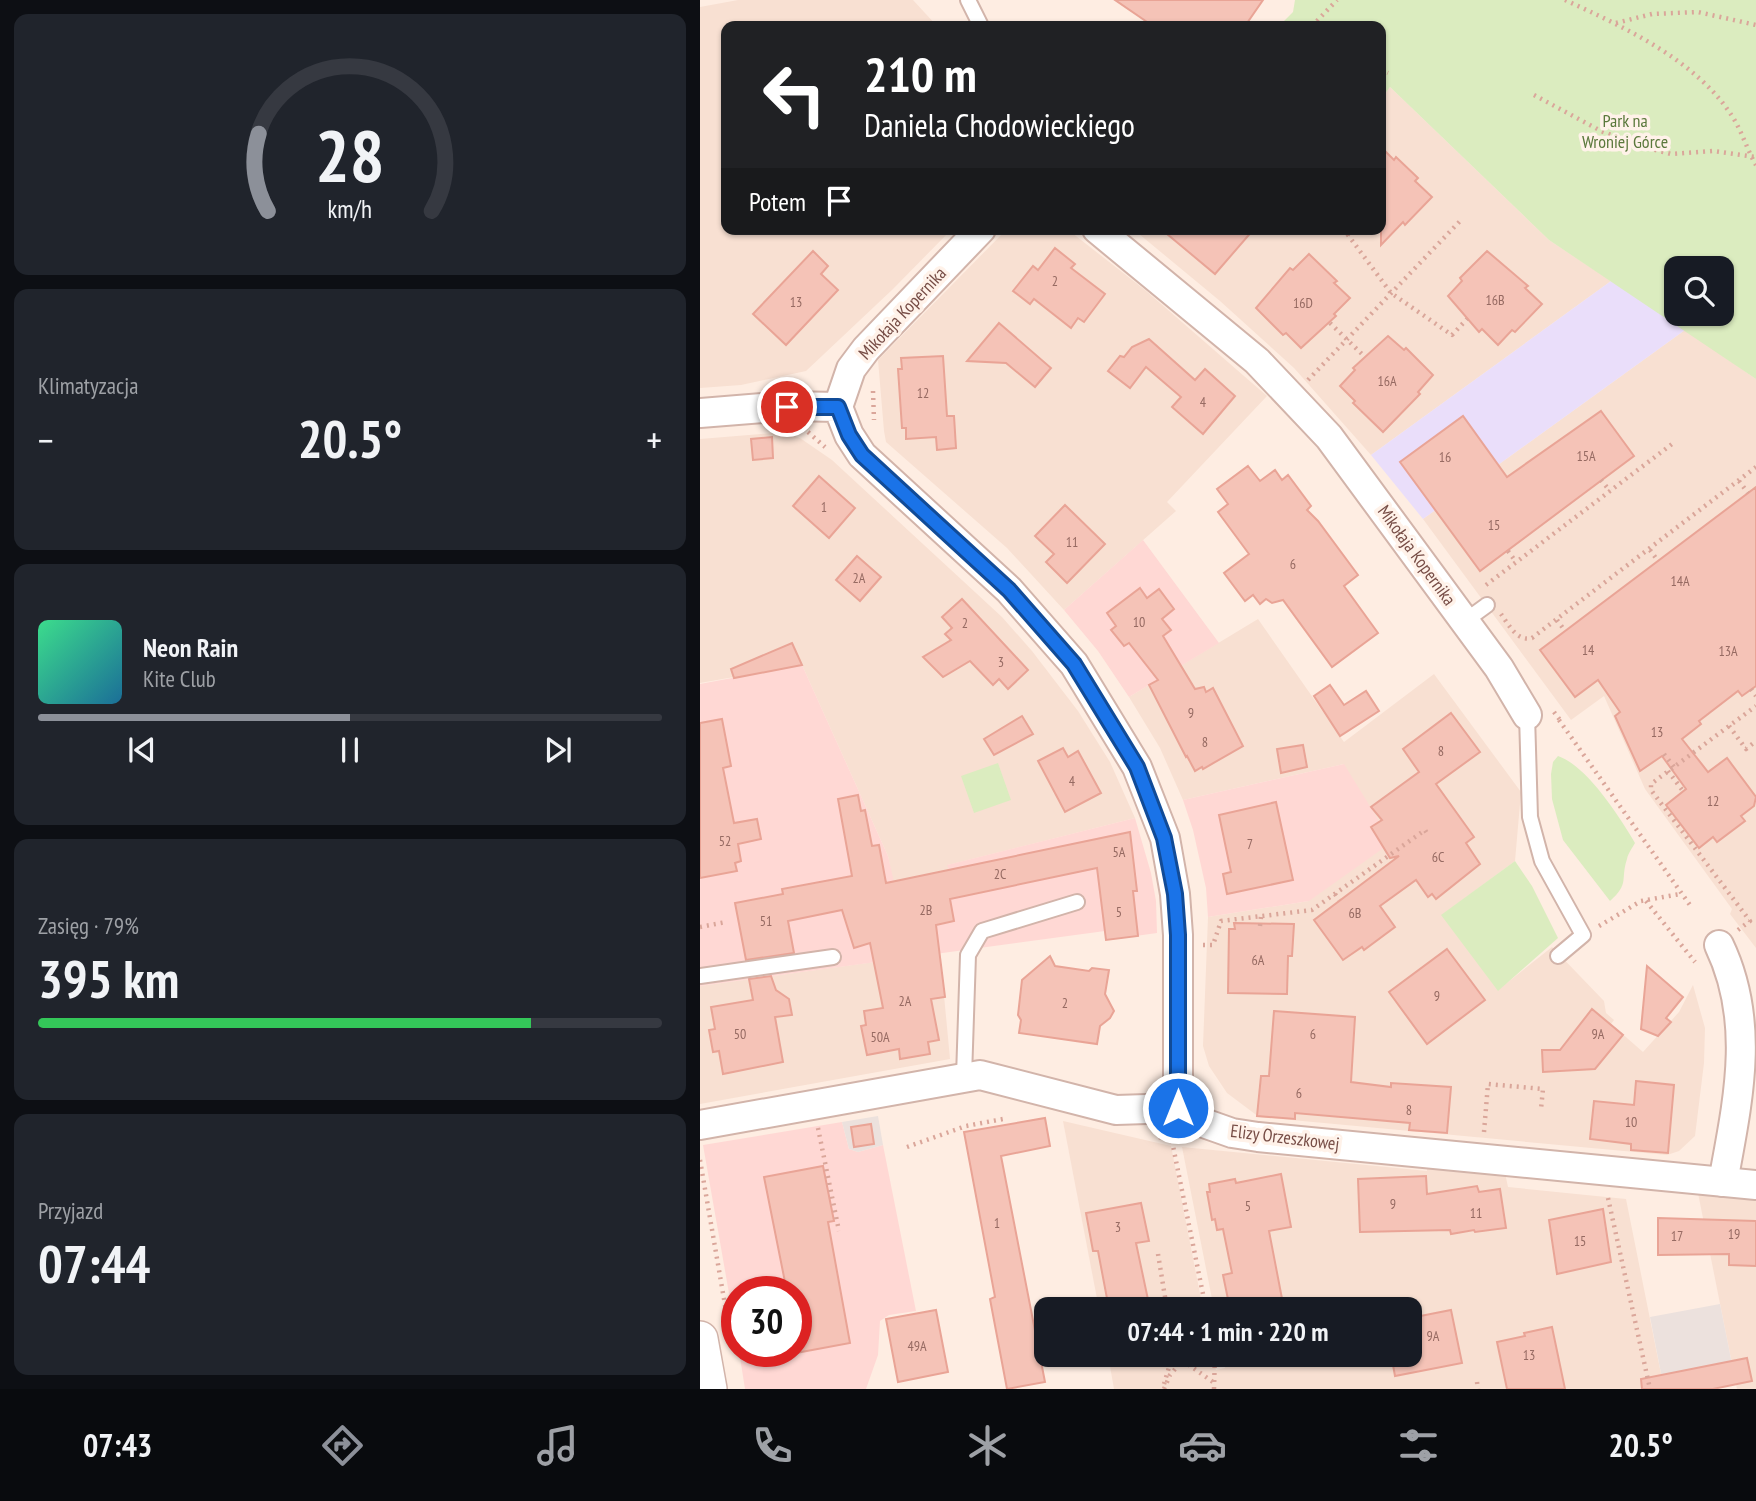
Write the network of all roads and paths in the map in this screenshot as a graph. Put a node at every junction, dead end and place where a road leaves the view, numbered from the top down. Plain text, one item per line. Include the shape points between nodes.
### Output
1 (968, 0) edge
2 (1337, 0) edge
3 (1565, 0) edge
4 (978, 21) edge
5 (1317, 21) edge
6 (1615, 23) junction
7 (1756, 25) edge
8 (1534, 95) dead end
9 (1754, 157) edge
10 (1756, 165) edge
11 (1462, 219) dead end
12 (975, 235) edge
13 (1104, 235) edge
14 (1348, 235) edge
15 (1391, 293) junction
16 (1467, 319) dead end
17 (1330, 323) dead end
18 (1347, 339) junction
19 (1364, 356) dead end
20 (1306, 382) dead end
21 (838, 407) junction
22 (700, 413) edge
23 (797, 426) dead end
24 (1672, 444) dead end
25 (833, 454) dead end
26 (1756, 467) edge
27 (1601, 480) dead end
28 (1739, 481) junction
29 (1610, 491) junction
30 (1748, 493) dead end
31 (1650, 550) junction
32 (1508, 551) dead end
33 (1658, 561) dead end
34 (1516, 562) junction
35 (1484, 608) junction
36 (1557, 620) junction
37 (1565, 631) dead end
38 (1751, 689) dead end
39 (1756, 696) edge
40 (1756, 706) edge
41 (1527, 715) junction
42 (1729, 726) junction
43 (1756, 741) edge
44 (1664, 754) dead end
45 (1674, 766) junction
46 (1668, 771) junction
47 (1683, 791) dead end
48 (1428, 835) dead end
49 (1335, 894) junction
50 (1680, 894) junction
51 (1339, 900) dead end
52 (1645, 900) junction
53 (1077, 902) dead end
54 (1692, 908) dead end
55 (1261, 916) junction
56 (726, 922) dead end
57 (1261, 926) dead end
58 (700, 927) edge
59 (1583, 935) junction
60 (1214, 941) dead end
61 (1724, 941) joint
62 (1558, 956) dead end
63 (833, 957) dead end
64 (1699, 967) dead end
65 (700, 976) edge
66 (964, 1077) junction
67 (1178, 1108) junction
68 (1541, 1109) dead end
69 (1003, 1119) dead end
70 (815, 1121) dead end
71 (700, 1125) edge
72 (1483, 1138) dead end
73 (1172, 1141) dead end
74 (907, 1147) dead end
75 (700, 1160) edge
76 (1723, 1182) junction
77 (1756, 1185) edge
78 (1605, 1194) dead end
79 (839, 1231) dead end
80 (1158, 1254) dead end
81 (1165, 1297) edge
82 (1204, 1297) edge
83 (715, 1339) edge
84 (1169, 1367) edge
85 (1175, 1367) edge
86 (1194, 1367) edge
87 (1214, 1367) edge
88 (1213, 1382) junction
89 (1477, 1382) dead end
90 (709, 1389) edge
91 (1163, 1389) edge
92 (1214, 1389) edge
93 (1478, 1389) edge
94 (1648, 1389) edge

1 - 4 lane
2 - 5 path
3 - 6 path
6 - 7 path via 1651,14 1698,12
6 - 9 path via 1692,71 1732,116
8 - 9 path via 1601,131 1643,147 1671,154 1713,151
9 - 10 path
11 - 15 path
12 - 21 street, Mikołaja Kopernika via 866,349 851,369
13 - 35 street, Mikołaja Kopernika via 1257,361
14 - 15 path
15 - 16 path via 1452,335
15 - 18 path
17 - 18 path
18 - 19 path
18 - 20 path
21 - 22 street
21 - 67 street via 862,455 1009,590 1074,664 1137,767 1164,838 1175,894
23 - 25 path
24 - 29 path
26 - 28 path
27 - 29 path
28 - 30 path
28 - 31 path
29 - 34 path
31 - 33 path
31 - 36 path
32 - 34 path
34 - 35 path via 1482,588
35 - 36 path via 1526,640
35 - 41 street, Mikołaja Kopernika via 1499,668
36 - 37 path
38 - 39 path
40 - 42 path
41 - 50 path via 1560,720
41 - 59 lane, Mikołaja Kopernika via 1530,817 1542,861
42 - 43 path via 1746,749
42 - 45 path
44 - 45 path
45 - 46 path
46 - 47 path
46 - 61 path via 1651,784 1651,790 1750,921
48 - 49 path via 1425,830
49 - 51 path
49 - 55 path via 1312,910
50 - 52 path
50 - 54 path
52 - 59 path
52 - 64 path
53 - 66 lane via 982,931 968,955
55 - 57 path
55 - 60 path via 1219,921
56 - 58 path
59 - 62 lane
61 - 76 street via 1740,995 1745,1062
63 - 65 lane
66 - 67 street via 1010,1081 1116,1110
66 - 71 street
67 - 76 street, Elizy Orzeszkowej via 1198,1121 1258,1137
68 - 72 path via 1543,1090 1488,1084
69 - 74 path via 966,1126
70 - 79 path
73 - 82 path
75 - 83 path
76 - 77 street, Elizy Orzeszkowej
78 - 94 path
80 - 81 path
83 - 90 street
84 - 91 path
85 - 91 path
86 - 88 path
87 - 88 path
88 - 92 path
89 - 93 path

